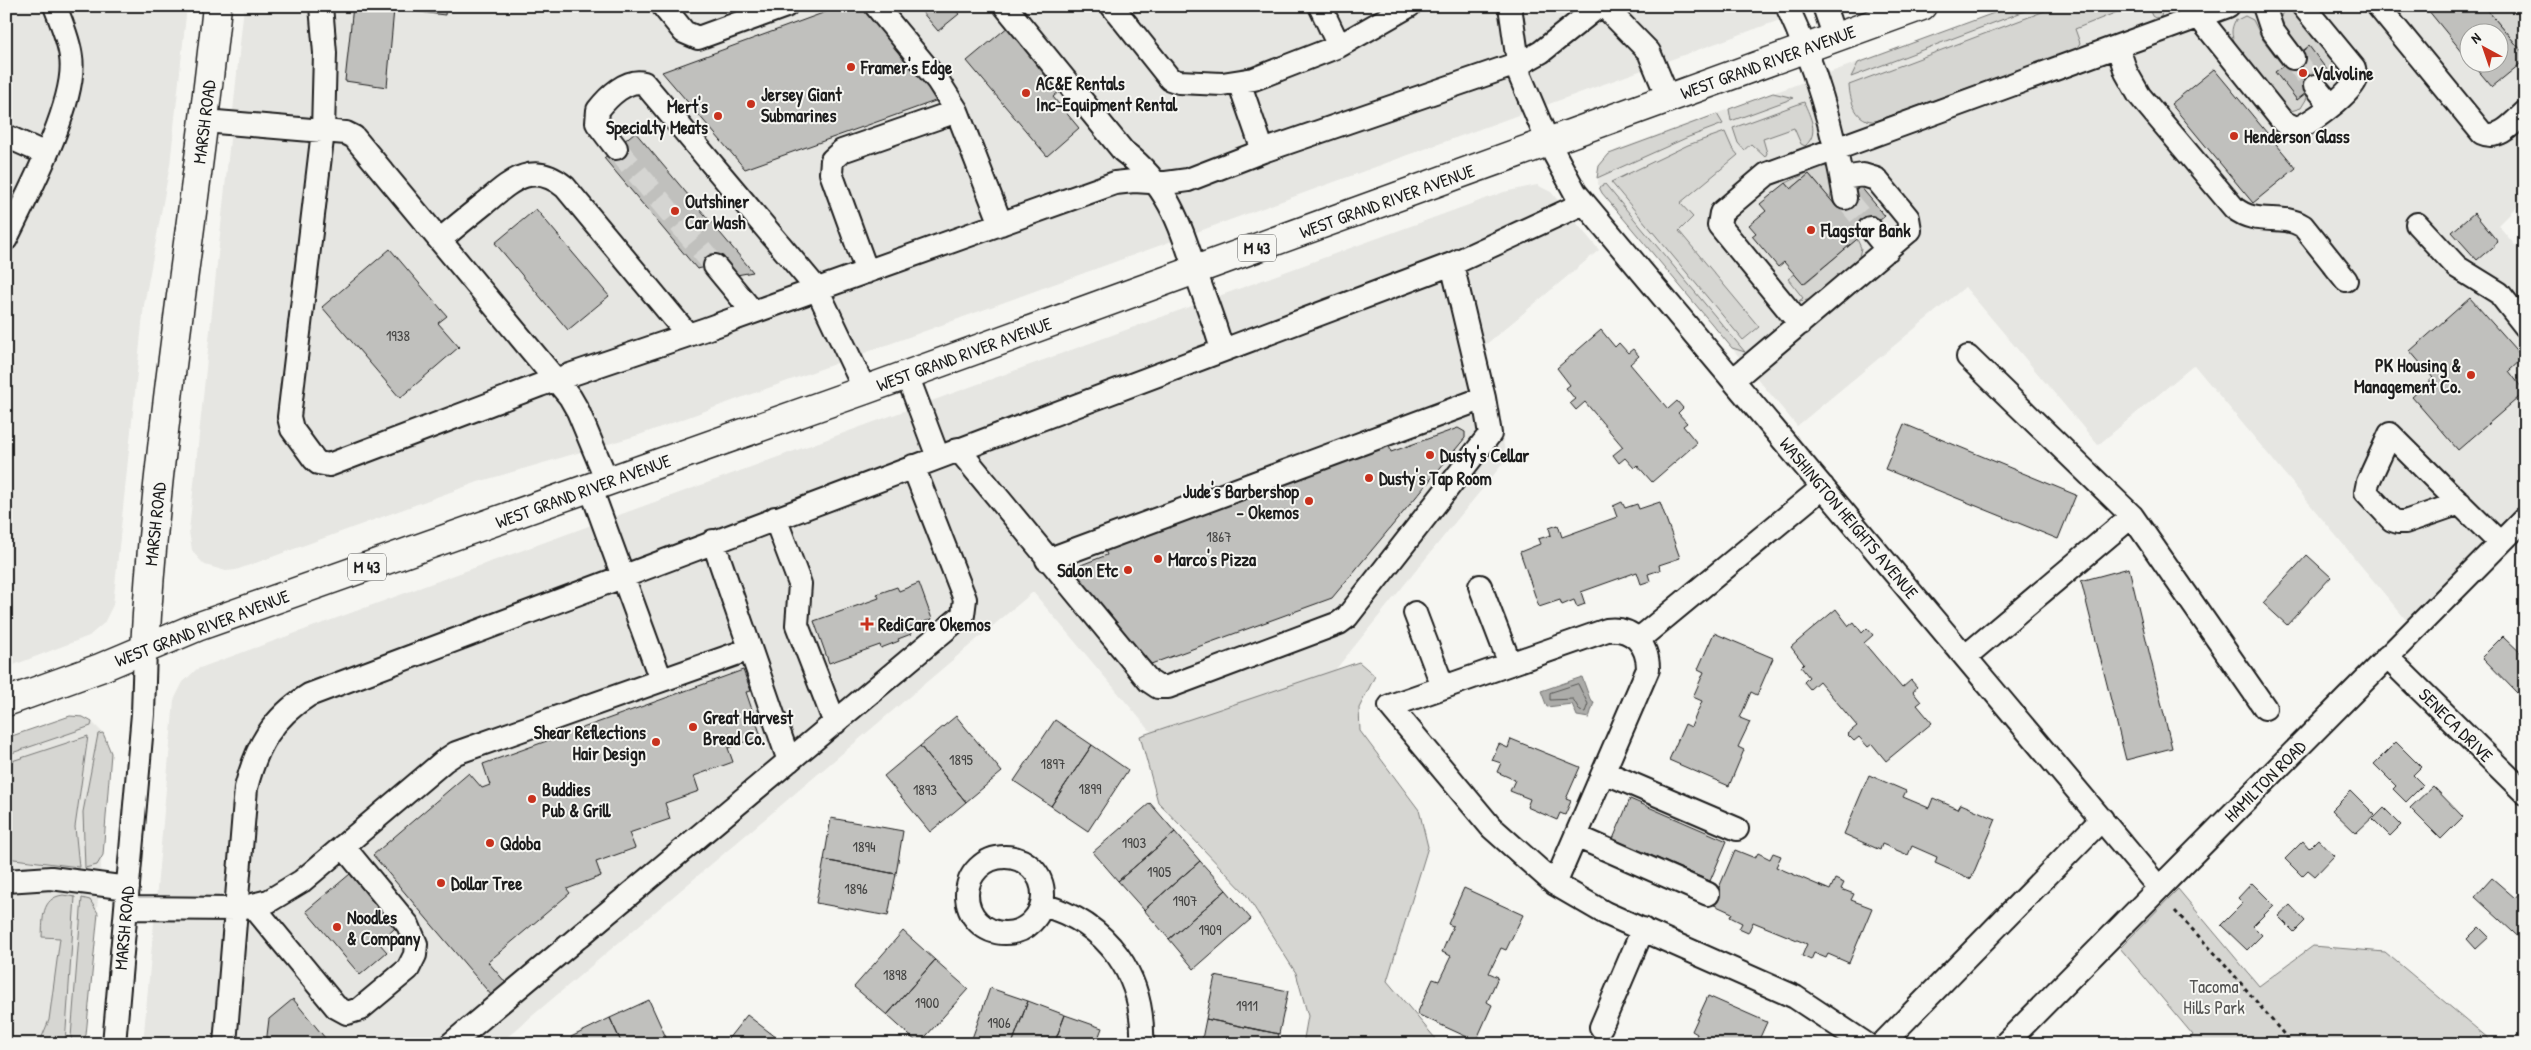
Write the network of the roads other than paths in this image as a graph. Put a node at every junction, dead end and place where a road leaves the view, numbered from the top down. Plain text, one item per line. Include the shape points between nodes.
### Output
1 (55, 6) edge
2 (217, 6) edge
3 (321, 6) edge
4 (663, 6) edge
5 (786, 6) edge
6 (876, 6) edge
7 (1005, 6) edge
8 (1112, 6) edge
9 (1320, 6) edge
10 (1409, 6) edge
11 (1510, 6) edge
12 (1599, 6) edge
13 (1604, 6) edge
14 (1787, 6) edge
15 (1824, 6) edge
16 (1922, 6) edge
17 (2228, 6) edge
18 (2264, 6) edge
19 (2303, 6) edge
20 (2378, 6) edge
21 (2192, 14) edge
22 (1835, 38) junction
23 (1339, 46) junction
24 (1807, 48) junction
25 (2118, 48) junction
26 (2293, 58) tunnel mouth
27 (1518, 64) junction
28 (1239, 82) junction
29 (2315, 86) tunnel mouth
30 (1668, 98) junction
31 (2330, 105) junction
32 (957, 111) junction
33 (2525, 112) edge
34 (205, 122) junction
35 (323, 132) junction
36 (6, 136) edge
37 (1548, 142) junction
38 (1837, 147) junction
39 (616, 148) tunnel mouth
40 (1263, 151) junction
41 (46, 154) junction
42 (1155, 183) junction
43 (1584, 203) junction
44 (1001, 224) junction
45 (2417, 224) dead end
46 (1870, 228) tunnel mouth
47 (6, 240) edge
48 (440, 240) junction
49 (1888, 250) junction
50 (1452, 264) junction
51 (714, 266) tunnel mouth
52 (1196, 270) junction
53 (867, 272) junction
54 (2346, 280) dead end
55 (817, 289) junction
56 (753, 312) junction
57 (1800, 324) junction
58 (2525, 326) edge
59 (688, 335) junction
60 (1222, 350) junction
61 (1968, 357) dead end
62 (907, 375) junction
63 (556, 380) junction
64 (1733, 380) junction
65 (865, 390) junction
66 (1484, 398) junction
67 (948, 453) junction
68 (913, 466) junction
69 (599, 486) junction
70 (1823, 487) junction
71 (2460, 503) dead end
72 (2132, 516) junction
73 (775, 518) junction
74 (2525, 518) edge
75 (713, 541) junction
76 (2500, 543) junction
77 (1047, 560) junction
78 (622, 575) junction
79 (1480, 586) dead end
80 (1415, 613) dead end
81 (1638, 639) junction
82 (145, 649) junction
83 (750, 649) junction
84 (1966, 656) junction
85 (2387, 657) junction
86 (1510, 664) junction
87 (661, 680) junction
88 (1444, 688) junction
89 (6, 702) edge
90 (2265, 708) dead end
91 (835, 723) junction
92 (789, 761) junction
93 (1604, 772) junction
94 (2525, 793) edge
95 (2102, 819) junction
96 (1737, 829) dead end
97 (1576, 836) junction
98 (343, 846) junction
99 (6, 881) edge
100 (1555, 884) junction
101 (2159, 888) junction
102 (1708, 894) dead end
103 (127, 898) junction
104 (1042, 905) dead end
105 (245, 908) junction
106 (1643, 929) junction
107 (1602, 1027) dead end
108 (111, 1042) edge
109 (225, 1044) edge
110 (451, 1044) edge
111 (1142, 1044) edge
112 (1866, 1044) edge
113 (1882, 1044) edge
114 (2005, 1044) edge

1 - 41 street via 72,58 65,102
2 - 34 main road, MARSH ROAD
3 - 35 street via 325,53
4 - 5 street via 684,32 698,38
6 - 32 street via 938,82
7 - 42 street via 1123,151
8 - 28 street via 1170,79
9 - 23 street
10 - 23 street
11 - 27 street, WASHINGTON HEIGHTS AVENUE
12 - 27 street via 1541,52
13 - 30 street via 1649,52
14 - 24 street
15 - 22 street
16 - 22 main road, WEST GRAND RIVER AVENUE / M 43
17 - 21 street
18 - 26 street via 2272,30
19 - 31 street via 2356,73 2354,86
20 - 33 street via 2482,133 2499,134
21 - 25 street
21 - 31 street via 2289,126 2305,126
22 - 24 main road, WEST GRAND RIVER AVENUE / M 43
23 - 28 street
24 - 30 main road, WEST GRAND RIVER AVENUE / M 43
24 - 38 street
25 - 38 street
25 - 54 street via 2126,72 2139,94 2234,208 2250,218 2296,222
27 - 37 street, WASHINGTON HEIGHTS AVENUE via 1524,88
27 - 40 street
28 - 40 street
29 - 31 street
30 - 37 main road, WEST GRAND RIVER AVENUE / M 43
32 - 44 street
32 - 53 street via 842,152 832,160 831,173
34 - 35 street
34 - 82 main road, MARSH ROAD via 174,343
35 - 48 street via 346,133 358,140
35 - 63 street via 289,417 292,429 314,459 324,465 334,464
36 - 41 street
37 - 43 street, WASHINGTON HEIGHTS AVENUE
37 - 52 main road, WEST GRAND RIVER AVENUE / M 43
38 - 49 street via 1844,188 1863,175 1876,179 1908,218 1910,230
38 - 57 street via 1767,174 1724,209 1719,217 1721,229
39 - 55 street via 597,122 598,110 625,85 638,81 644,83
40 - 42 street via 1188,180
41 - 47 street
42 - 44 street via 1115,182
42 - 52 street via 1176,213
43 - 50 street
43 - 64 street, WASHINGTON HEIGHTS AVENUE
44 - 53 street
45 - 58 street via 2456,267 2499,292
46 - 49 street
48 - 59 street via 508,183 525,175 546,176 565,187
48 - 63 street
49 - 57 street
50 - 60 street
50 - 66 street
51 - 56 street
52 - 60 street
52 - 62 main road, WEST GRAND RIVER AVENUE / M 43
53 - 55 street
55 - 56 street
55 - 65 street
56 - 59 street
57 - 64 street
59 - 63 street
60 - 67 street
61 - 72 street
62 - 65 main road, WEST GRAND RIVER AVENUE / M 43
62 - 67 street
63 - 69 street via 578,410
64 - 70 street, WASHINGTON HEIGHTS AVENUE
65 - 69 main road, WEST GRAND RIVER AVENUE / M 43
66 - 77 street
66 - 77 street via 1490,430 1486,441 1345,620 1168,687 1158,687 1149,681
67 - 68 street
67 - 77 street
68 - 73 street
68 - 91 street via 965,599 965,610 960,618
69 - 78 street
69 - 82 main road, WEST GRAND RIVER AVENUE / M 43 via 197,627
70 - 81 street
70 - 84 street, WASHINGTON HEIGHTS AVENUE
71 - 76 street
72 - 84 street
72 - 90 street
73 - 75 street
73 - 91 street via 800,584 797,625
74 - 76 street, HAMILTON ROAD
75 - 78 street
75 - 83 street
76 - 85 street, HAMILTON ROAD
78 - 87 street
78 - 105 street via 309,695 282,714 263,739 246,788
79 - 86 street
80 - 88 street
81 - 86 street via 1624,630 1607,630
81 - 93 street via 1648,658 1648,669
82 - 89 main road, WEST GRAND RIVER AVENUE / M 43
82 - 103 street, MARSH ROAD via 143,714
83 - 87 street
83 - 92 street
84 - 95 street, WASHINGTON HEIGHTS AVENUE
85 - 94 street, SENECA DRIVE
85 - 101 street, HAMILTON ROAD
86 - 88 street
87 - 98 street via 456,754
88 - 100 street via 1390,706 1492,827
91 - 92 street
92 - 110 street
93 - 96 street
93 - 97 street
95 - 101 street, WASHINGTON HEIGHTS AVENUE
95 - 113 street
97 - 100 street
97 - 102 street
98 - 105 street via 286,892
98 - 105 street via 412,930 416,950 404,973 360,1010 354,1013 341,1011
99 - 103 street via 51,878
100 - 106 street via 1605,913
101 - 114 street, HAMILTON ROAD
103 - 105 street
103 - 108 street, MARSH ROAD
104 - 111 street via 1088,924 1114,950 1138,995
105 - 109 street
106 - 107 street
106 - 112 street via 1795,997

